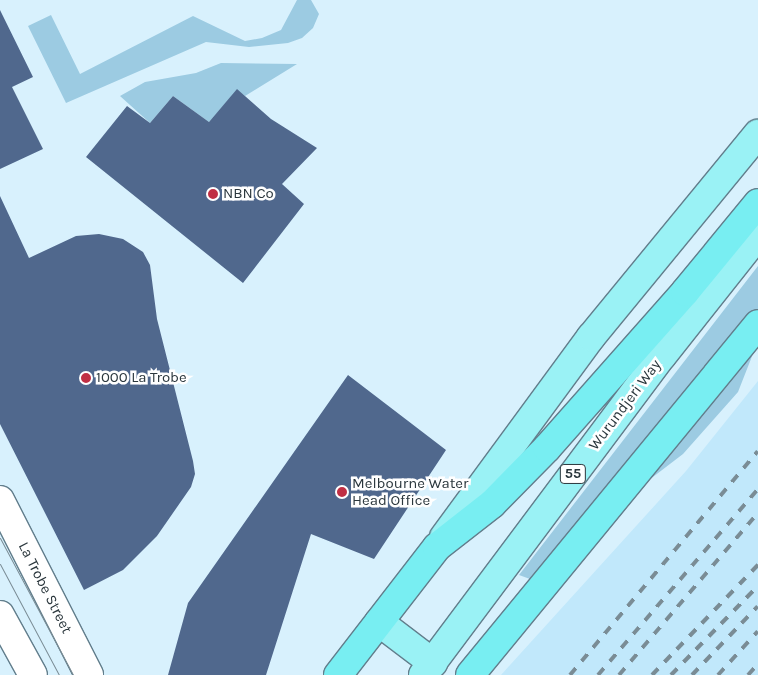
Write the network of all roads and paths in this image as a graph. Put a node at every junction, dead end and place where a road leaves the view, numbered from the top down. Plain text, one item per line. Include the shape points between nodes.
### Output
1 (758, 134) edge
2 (758, 203) edge
3 (758, 235) edge
4 (758, 324) edge
5 (0, 500) edge
6 (437, 547) junction
7 (0, 615) edge
8 (378, 622) junction
9 (428, 669) edge
10 (34, 675) edge
11 (89, 675) edge
12 (338, 675) edge
13 (470, 675) edge

1 - 6 main road, Wurundjeri Way via 591,337
2 - 6 highway, Wurundjeri Way via 586,405 492,504
3 - 9 main road, Wurundjeri Way / 55 via 656,364
4 - 13 highway
5 - 11 street, La Trobe Street
6 - 8 highway, Wurundjeri Way
7 - 10 street
8 - 9 main road
8 - 12 highway, Wurundjeri Way

